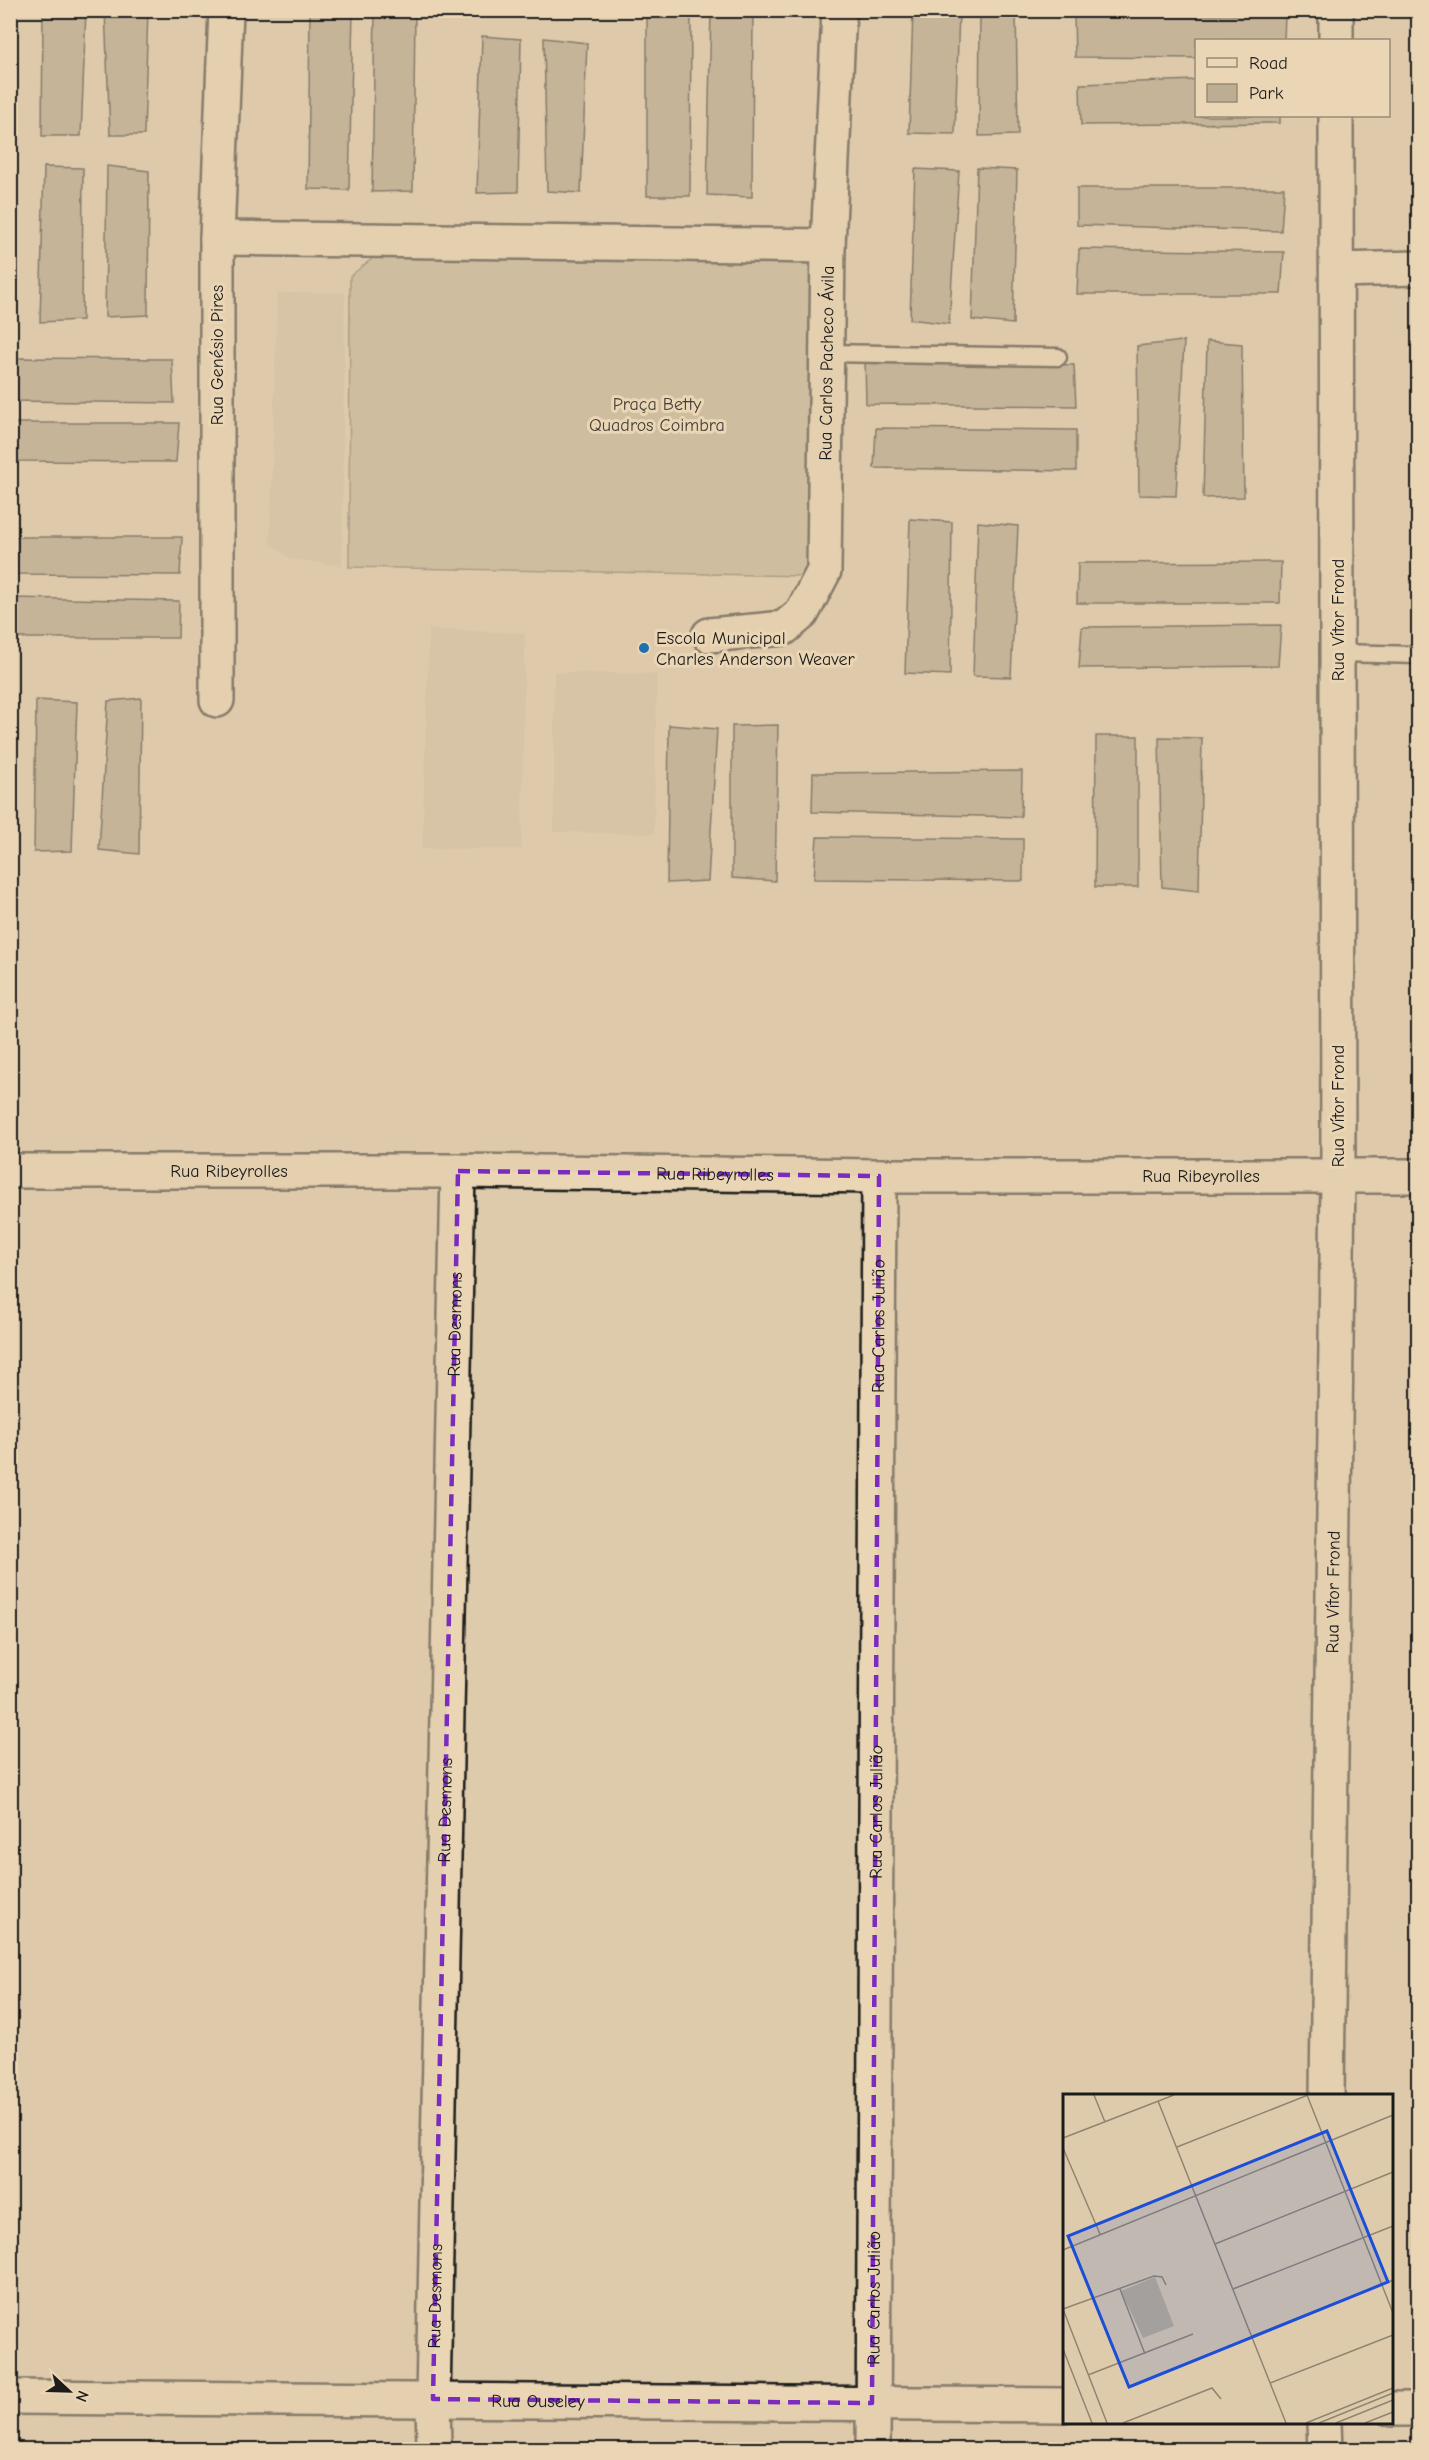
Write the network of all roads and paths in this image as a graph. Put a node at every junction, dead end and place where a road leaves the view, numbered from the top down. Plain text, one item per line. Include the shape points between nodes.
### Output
1 (226, 10) edge
2 (839, 10) edge
3 (1336, 10) edge
4 (1336, 39) edge
5 (1336, 117) edge
6 (217, 238) junction
7 (828, 246) junction
8 (1419, 268) edge
9 (1337, 270) junction
10 (826, 353) junction
11 (1058, 357) dead end
12 (709, 635) dead end
13 (1338, 653) junction
14 (1419, 655) edge
15 (218, 700) dead end
16 (458, 1170) junction
17 (10, 1171) edge
18 (1338, 1175) junction
19 (879, 1176) junction
20 (1419, 1176) edge
21 (1327, 2094) edge
22 (10, 2397) edge
23 (433, 2399) junction
24 (872, 2403) junction
25 (1063, 2405) edge
26 (1393, 2409) edge
27 (1419, 2409) edge
28 (1324, 2424) edge
29 (434, 2450) edge
30 (873, 2450) edge
31 (1325, 2450) edge

1 - 6 street, Rua Genésio Pires
2 - 7 street, Rua Carlos Pacheco Ávila
3 - 4 street
5 - 9 street, Rua Vítor Frond
6 - 7 street
6 - 15 street, Rua Genésio Pires
7 - 10 street, Rua Carlos Pacheco Ávila
8 - 9 street
9 - 13 street, Rua Vítor Frond
10 - 11 lane
10 - 12 street, Rua Carlos Pacheco Ávila via 824,571 802,613 784,628
13 - 14 lane
13 - 18 street, Rua Vítor Frond
16 - 17 street, Rua Ribeyrolles
16 - 19 street, Rua Ribeyrolles
16 - 23 street, Rua Desmons
18 - 19 street, Rua Ribeyrolles
18 - 20 street, Rua Ribeyrolles
18 - 21 street, Rua Vítor Frond
19 - 24 street, Rua Carlos Julião
22 - 23 street, Rua Ouseley
23 - 24 street, Rua Ouseley
23 - 29 street, Rua Desmons
24 - 25 street, Rua Ouseley
24 - 30 street, Rua Carlos Julião
26 - 27 street
28 - 31 street

